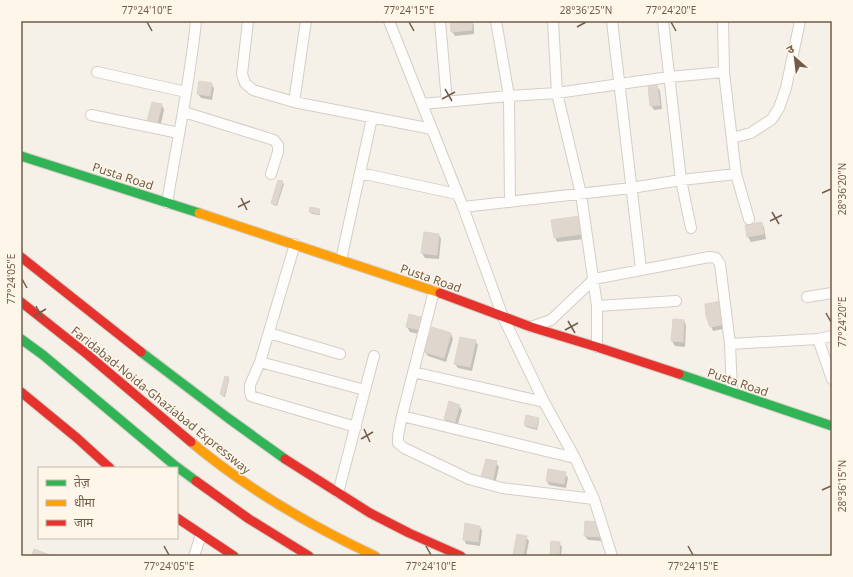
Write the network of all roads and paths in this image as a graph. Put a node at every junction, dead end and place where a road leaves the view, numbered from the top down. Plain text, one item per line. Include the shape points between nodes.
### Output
1 (196, 21) edge
2 (248, 21) edge
3 (306, 21) edge
4 (388, 21) edge
5 (440, 21) edge
6 (496, 21) edge
7 (553, 21) edge
8 (612, 21) edge
9 (663, 21) edge
10 (722, 21) edge
11 (800, 21) edge
12 (98, 72) dead end
13 (724, 72) junction
14 (669, 77) junction
15 (619, 85) junction
16 (186, 92) junction
17 (556, 93) junction
18 (509, 96) junction
19 (294, 102) junction
20 (447, 102) junction
21 (422, 104) junction
22 (184, 112) junction
23 (91, 115) dead end
24 (372, 118) junction
25 (432, 129) junction
26 (179, 133) junction
27 (732, 138) junction
28 (21, 156) edge
29 (271, 174) dead end
30 (360, 174) junction
31 (736, 174) junction
32 (681, 180) junction
33 (631, 188) junction
34 (458, 194) junction
35 (581, 194) junction
36 (510, 202) junction
37 (167, 203) junction
38 (463, 207) junction
39 (749, 219) dead end
40 (690, 228) dead end
41 (295, 244) junction
42 (21, 257) edge
43 (341, 260) junction
44 (641, 269) junction
45 (594, 279) junction
46 (434, 292) junction
47 (832, 293) edge
48 (807, 297) dead end
49 (676, 301) dead end
50 (21, 302) edge
51 (597, 306) junction
52 (503, 317) junction
53 (531, 327) junction
54 (269, 333) junction
55 (832, 336) edge
56 (21, 339) edge
57 (818, 339) junction
58 (730, 344) junction
59 (597, 347) junction
60 (340, 354) dead end
61 (374, 356) dead end
62 (260, 362) junction
63 (413, 372) junction
64 (832, 379) edge
65 (365, 390) junction
66 (21, 392) edge
67 (732, 392) junction
68 (544, 402) junction
69 (402, 416) junction
70 (832, 426) edge
71 (356, 427) junction
72 (575, 458) junction
73 (109, 467) edge
74 (177, 467) edge
75 (178, 468) edge
76 (338, 493) junction
77 (594, 499) junction
78 (178, 519) edge
79 (201, 535) junction
80 (194, 556) edge
81 (234, 556) edge
82 (309, 556) edge
83 (375, 556) edge
84 (461, 556) edge
85 (612, 556) edge

1 - 16 street
2 - 19 street via 242,74 245,83 253,90
3 - 19 street
4 - 21 street
5 - 20 street
6 - 18 street
7 - 17 street
8 - 15 street
9 - 14 street
10 - 13 street
11 - 27 street via 786,88 779,108 772,119 751,133
12 - 16 street
13 - 14 street
13 - 27 street
14 - 15 street
14 - 32 street
15 - 17 street
15 - 33 street
16 - 22 street
17 - 18 street
17 - 35 street
18 - 20 street
18 - 36 street
19 - 24 street
20 - 21 street
21 - 25 street
22 - 26 street
22 - 29 street via 274,140 278,145 278,152
23 - 26 street
24 - 25 street
24 - 30 street
25 - 34 street
26 - 37 street
27 - 31 street
28 - 37 street, Pusta Road
30 - 34 street
30 - 43 street
31 - 32 street
31 - 39 street
32 - 33 street
32 - 40 street
33 - 35 street
33 - 44 street
34 - 38 street
35 - 36 street
35 - 45 street
36 - 38 street
37 - 41 street, Pusta Road
38 - 52 street
41 - 43 street, Pusta Road
41 - 54 street
42 - 76 street via 171,375 263,443
43 - 46 street, Pusta Road
44 - 45 street
44 - 58 street via 716,258 720,264
45 - 51 street
45 - 53 street via 551,320
46 - 52 street, Pusta Road
46 - 63 street
47 - 48 street
49 - 51 street
50 - 83 street, Faridabad-Noida-Ghaziabad Expressway via 188,440 252,488 341,540
51 - 59 street
52 - 53 street, Pusta Road
52 - 68 street
53 - 59 street, Pusta Road
54 - 60 street
54 - 62 street
55 - 57 street
56 - 74 street
57 - 58 street
57 - 64 street
58 - 67 street
59 - 67 street, Pusta Road
61 - 65 street
62 - 65 street
62 - 71 street via 250,385 251,396
63 - 68 street
63 - 69 street
65 - 71 street
66 - 73 street
67 - 70 street, Pusta Road
68 - 72 street
69 - 72 street
69 - 77 street via 398,444 469,479 502,488
71 - 76 street
72 - 77 street
75 - 82 street via 249,519
76 - 84 street via 392,525
77 - 85 street
78 - 79 street
79 - 80 street
79 - 81 street

